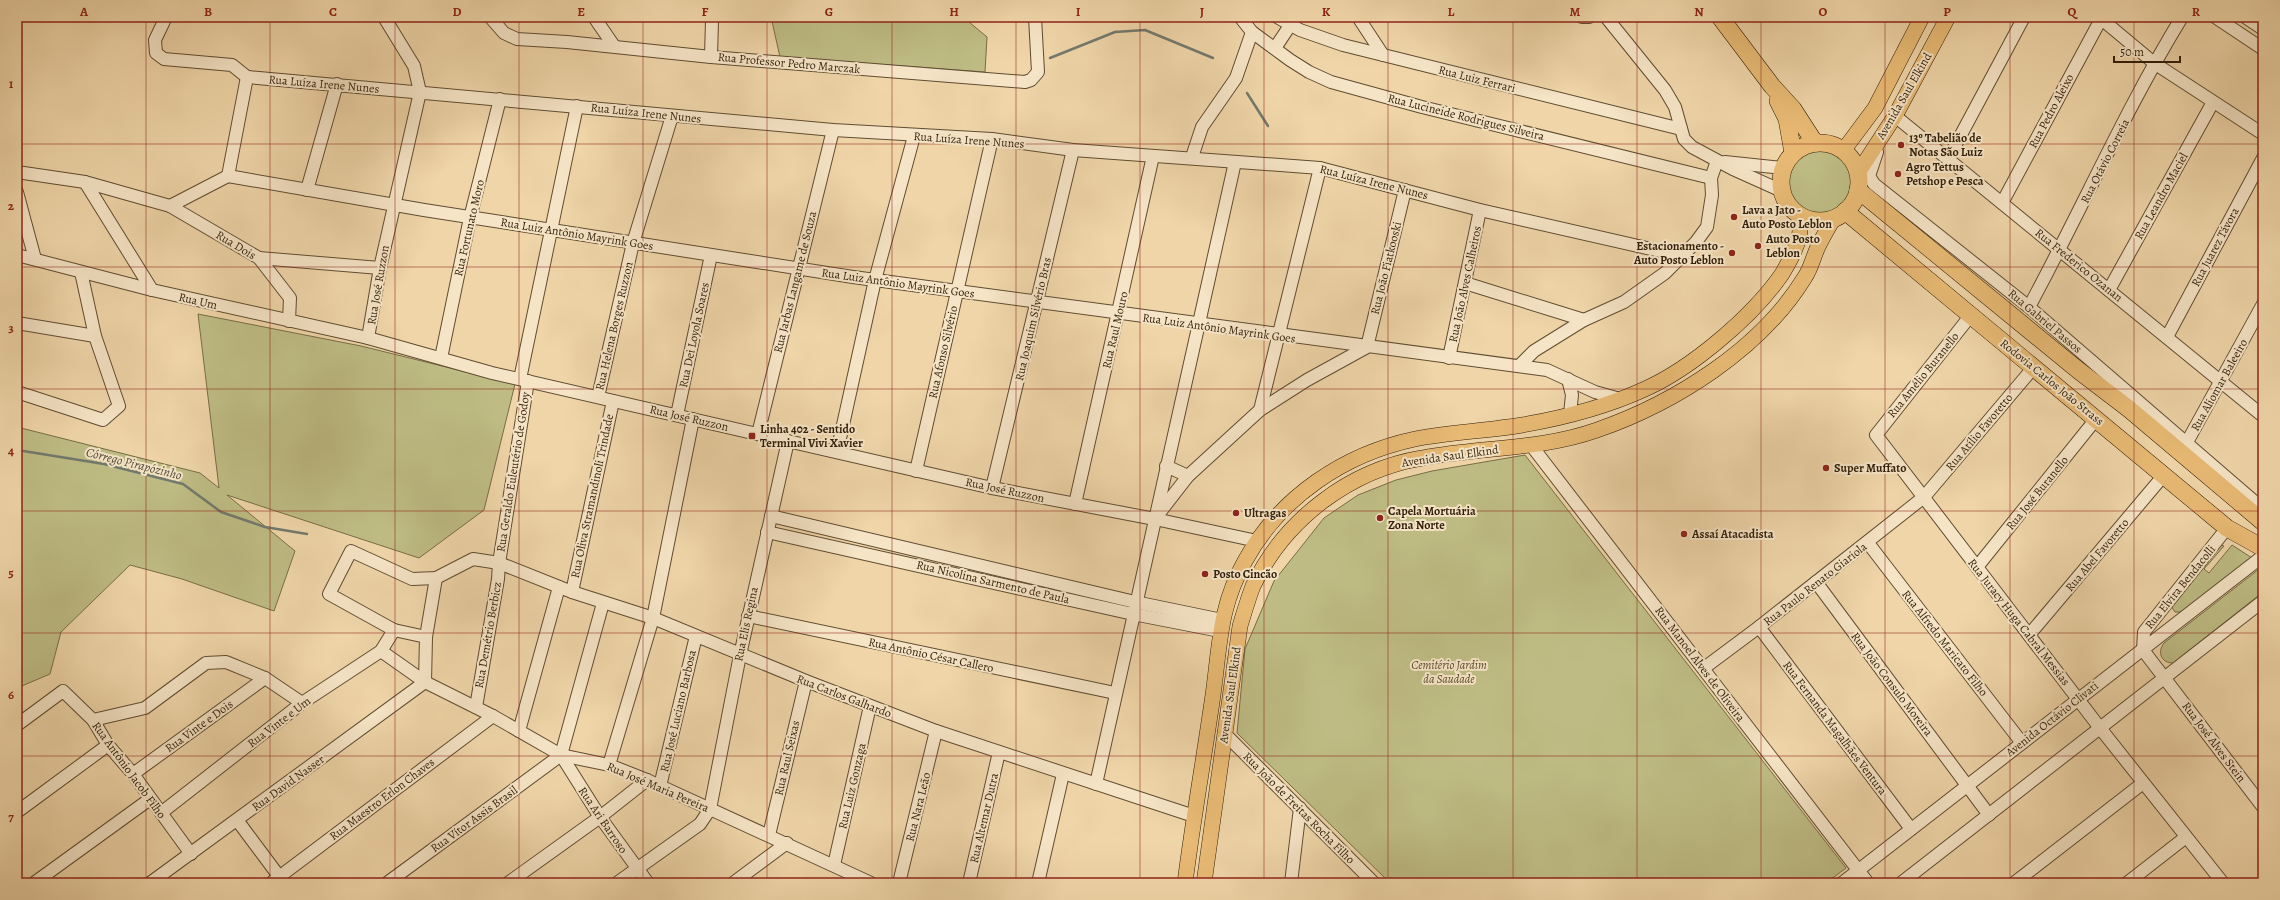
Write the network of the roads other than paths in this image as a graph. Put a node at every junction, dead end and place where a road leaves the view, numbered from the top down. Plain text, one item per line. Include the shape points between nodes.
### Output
1 (166, 17) edge
2 (384, 17) edge
3 (490, 17) edge
4 (594, 17) edge
5 (710, 17) edge
6 (1035, 17) edge
7 (1240, 17) edge
8 (1277, 17) edge
9 (1358, 17) edge
10 (1582, 17) edge
11 (1589, 17) edge
12 (1606, 17) edge
13 (1720, 17) edge
14 (1922, 17) edge
15 (1948, 17) edge
16 (2024, 17) edge
17 (2182, 17) edge
18 (2215, 17) edge
19 (2245, 17) edge
20 (2100, 18) edge
21 (1291, 24) junction
22 (2263, 29) edge
23 (1252, 32) junction
24 (614, 46) junction
25 (1275, 48) junction
26 (2263, 49) edge
27 (1383, 56) junction
28 (711, 57) junction
29 (2154, 63) junction
30 (247, 77) junction
31 (337, 84) junction
32 (1772, 86) junction
33 (420, 92) junction
34 (500, 99) junction
35 (2214, 102) junction
36 (578, 106) junction
37 (672, 116) junction
38 (1893, 119) junction
39 (1681, 129) junction
40 (833, 130) junction
41 (2263, 134) edge
42 (914, 136) junction
43 (992, 139) junction
44 (1815, 143) junction
45 (1073, 150) junction
46 (1843, 151) junction
47 (1793, 153) junction
48 (1153, 156) junction
49 (1192, 157) junction
50 (2263, 158) edge
51 (1948, 159) junction
52 (1717, 161) junction
53 (1235, 162) junction
54 (1320, 168) junction
55 (1783, 168) junction
56 (17, 172) edge
57 (228, 176) junction
58 (1711, 178) junction
59 (1858, 181) junction
60 (85, 182) junction
61 (307, 190) junction
62 (1405, 190) junction
63 (1782, 191) junction
64 (17, 192) edge
65 (2002, 203) junction
66 (394, 205) junction
67 (170, 206) junction
68 (1480, 210) junction
69 (1911, 212) junction
70 (1839, 215) junction
71 (1803, 217) junction
72 (470, 218) junction
73 (1906, 229) junction
74 (552, 230) junction
75 (633, 243) junction
76 (2060, 250) junction
77 (17, 255) edge
78 (711, 255) junction
79 (1682, 256) junction
80 (259, 258) junction
81 (35, 259) junction
82 (380, 268) junction
83 (798, 269) junction
84 (81, 272) junction
85 (875, 280) junction
86 (1465, 283) junction
87 (152, 290) junction
88 (2109, 290) junction
89 (956, 292) junction
90 (1038, 303) junction
91 (2263, 304) edge
92 (2029, 307) junction
93 (1119, 314) junction
94 (1971, 316) junction
95 (1584, 320) junction
96 (289, 321) junction
97 (17, 323) edge
98 (1198, 325) junction
99 (95, 336) junction
100 (1279, 336) junction
101 (2167, 337) junction
102 (368, 338) junction
103 (1367, 347) junction
104 (441, 358) junction
105 (1449, 358) junction
106 (1519, 366) junction
107 (2034, 368) junction
108 (1568, 379) junction
109 (524, 380) junction
110 (2222, 382) junction
111 (17, 392) edge
112 (598, 397) junction
113 (1620, 399) junction
114 (613, 401) junction
115 (1260, 410) junction
116 (1570, 414) junction
117 (677, 415) junction
118 (2263, 416) edge
119 (693, 419) junction
120 (2096, 419) junction
121 (758, 434) junction
122 (1876, 435) joint
123 (788, 441) junction
124 (2186, 444) junction
125 (1532, 445) junction
126 (837, 452) junction
127 (1166, 466) junction
128 (916, 470) junction
129 (2164, 475) junction
130 (1188, 476) junction
131 (992, 488) junction
132 (1924, 497) junction
133 (1075, 504) junction
134 (2263, 509) edge
135 (771, 516) junction
136 (1155, 519) junction
137 (2263, 522) edge
138 (2227, 528) junction
139 (767, 532) junction
140 (1257, 541) junction
141 (1868, 543) junction
142 (2263, 548) edge
143 (2263, 556) edge
144 (499, 563) junction
145 (1977, 567) junction
146 (436, 578) junction
147 (1816, 582) junction
148 (1253, 586) junction
149 (559, 587) junction
150 (572, 592) junction
151 (2263, 602) edge
152 (603, 603) junction
153 (1134, 608) junction
154 (748, 616) junction
155 (653, 618) junction
156 (1221, 625) junction
157 (1759, 627) junction
158 (394, 630) junction
159 (2029, 635) junction
160 (696, 636) junction
161 (426, 637) junction
162 (2143, 650) junction
163 (381, 651) junction
164 (740, 655) junction
165 (1704, 668) junction
166 (265, 678) junction
167 (2165, 678) junction
168 (806, 681) junction
169 (425, 682) junction
170 (1213, 692) junction
171 (1115, 693) junction
172 (2079, 699) junction
173 (302, 703) junction
174 (870, 706) junction
175 (476, 707) junction
176 (493, 716) junction
177 (93, 720) junction
178 (17, 725) edge
179 (2100, 728) junction
180 (519, 731) junction
181 (936, 731) junction
182 (1224, 733) junction
183 (2022, 743) junction
184 (108, 745) junction
185 (999, 752) junction
186 (561, 755) junction
187 (609, 765) junction
188 (133, 774) junction
189 (1063, 774) junction
190 (647, 780) junction
191 (2143, 783) junction
192 (1096, 784) junction
193 (660, 786) junction
194 (1967, 786) junction
195 (2258, 792) edge
196 (150, 799) junction
197 (2263, 807) edge
198 (1300, 808) junction
199 (710, 809) junction
200 (17, 812) edge
201 (161, 813) junction
202 (1989, 814) junction
203 (1194, 816) junction
204 (600, 817) junction
205 (237, 820) junction
206 (1911, 829) junction
207 (769, 835) junction
208 (2186, 837) junction
209 (787, 843) junction
210 (191, 854) junction
211 (834, 865) junction
212 (637, 868) junction
213 (1858, 870) junction
214 (852, 880) edge
215 (278, 881) edge
216 (34, 883) edge
217 (150, 883) edge
218 (387, 883) edge
219 (508, 883) edge
220 (617, 883) edge
221 (648, 883) edge
222 (733, 883) edge
223 (871, 883) edge
224 (899, 883) edge
225 (969, 883) edge
226 (1038, 883) edge
227 (1185, 883) edge
228 (1204, 883) edge
229 (1291, 883) edge
230 (1374, 883) edge
231 (1842, 883) edge
232 (1868, 883) edge
233 (1901, 883) edge
234 (2014, 883) edge
235 (2127, 883) edge
236 (2223, 883) edge

1 - 30 street via 155,40 156,53 164,59 232,65
2 - 33 street via 414,66
3 - 24 street, Rua Professor Pedro Marczak via 504,33 516,39
4 - 24 street
5 - 28 street
6 - 28 street, Rua Professor Pedro Marczak via 1038,72 1032,80 1024,82
7 - 23 street, Rua Lucineide Rodrigues Silveira
8 - 21 street, Rua Luiz Ferrari
9 - 27 street
10 - 11 street
12 - 39 street via 1664,90 1675,107
13 - 32 highway
14 - 46 main road, Avenida Saul Elkind via 1874,108
15 - 38 main road, Avenida Saul Elkind
16 - 51 street
17 - 29 street, Rua Otávio Correia
18 - 26 street
19 - 22 street
20 - 29 street
20 - 65 street, Rua Pedro Aleixo
21 - 25 street
21 - 27 street, Rua Luiz Ferrari via 1343,45
23 - 25 street, Rua Lucineide Rodrigues Silveira
23 - 49 street via 1236,78 1202,127
24 - 28 street, Rua Professor Pedro Marczak
25 - 58 street, Rua Lucineide Rodrigues Silveira via 1308,72 1331,82
27 - 39 street, Rua Luiz Ferrari
29 - 35 street
29 - 76 street, Rua Otávio Correia
30 - 31 street, Rua Luíza Irene Nunes
30 - 57 street
31 - 33 street, Rua Luíza Irene Nunes
31 - 61 street
32 - 44 highway via 1793,109
32 - 47 highway via 1787,119
33 - 34 street, Rua Luíza Irene Nunes
33 - 66 street, Rua José Ruzzon
34 - 36 street, Rua Luíza Irene Nunes
34 - 72 street, Rua Fortunato Moro
35 - 41 street
35 - 88 street, Rua Leandro Maciel
36 - 37 street, Rua Luíza Irene Nunes
36 - 74 street, Rua Geraldo Euleutério de Godoy
37 - 40 street, Rua Luíza Irene Nunes
37 - 75 street, Rua Helena Borges Ruzzon
38 - 51 street, Rua Frederico Ozanan
38 - 59 main road, Avenida Saul Elkind
38 - 69 street, Rua Gabriel Passos via 1869,176 1874,184
39 - 52 street via 1684,139 1692,147
40 - 42 street, Rua Luíza Irene Nunes
40 - 83 street, Rua Jarbas Langame de Souza
42 - 43 street, Rua Luíza Irene Nunes
42 - 85 street
43 - 45 street, Rua Luíza Irene Nunes
43 - 89 street, Rua Afonso Silvério
44 - 46 highway via 1830,144
44 - 47 highway via 1799,148
45 - 48 street, Rua Luíza Irene Nunes
45 - 90 street, Rua Joaquim Silvério Bras
46 - 59 highway via 1854,163
47 - 55 highway
48 - 49 street, Rua Luíza Irene Nunes
48 - 93 street, Rua Raul Mouro
49 - 53 street, Rua Luíza Irene Nunes
50 - 101 street, Rua Juarez Távora
51 - 65 street, Rua Frederico Ozanan
52 - 55 street
52 - 58 street
52 - 63 street
53 - 54 street, Rua Luíza Irene Nunes
53 - 98 street
54 - 62 street, Rua Luíza Irene Nunes
54 - 100 street
55 - 63 highway via 1780,182
56 - 60 street, Rua Dois
57 - 61 street, Rua Luiz Antônio Mayrink Goes
57 - 67 street
58 - 79 street via 1712,195 1707,227
59 - 70 highway via 1853,202
59 - 73 highway
60 - 67 street, Rua Dois
60 - 87 street
61 - 66 street, Rua Luiz Antônio Mayrink Goes
62 - 68 street, Rua Luíza Irene Nunes
62 - 103 street, Rua João Fiatkooski
63 - 71 highway via 1786,202
64 - 81 street
65 - 76 street, Rua Frederico Ozanan
66 - 72 street, Rua Luiz Antônio Mayrink Goes
66 - 82 street, Rua José Ruzzon
67 - 80 street, Rua Dois
68 - 79 street, Rua Luíza Irene Nunes
68 - 86 street, Rua João Alves Calheiros
69 - 73 street
69 - 92 street, Rua Gabriel Passos
70 - 71 highway via 1814,220
70 - 94 highway, Rodovia Carlos João Strass
70 - 125 main road, Avenida Saul Elkind via 1804,279 1778,313 1748,343 1703,377 1658,404 1621,421 1589,432
71 - 113 main road, Avenida Saul Elkind via 1796,246 1781,275 1729,331 1689,363 1647,389
72 - 74 street, Rua Luiz Antônio Mayrink Goes
72 - 104 street, Rua Fortunato Moro
73 - 137 highway
74 - 75 street, Rua Luiz Antônio Mayrink Goes
74 - 109 street, Rua Geraldo Euleutério de Godoy
75 - 78 street, Rua Luiz Antônio Mayrink Goes
75 - 112 street, Rua Helena Borges Ruzzon
76 - 88 street, Rua Frederico Ozanan
76 - 92 street, Rua Otávio Correia
77 - 81 street, Rua Um
78 - 83 street, Rua Luiz Antônio Mayrink Goes
78 - 117 street, Rua Dei Loyola Soares
79 - 95 street via 1665,273 1624,302
80 - 82 street
80 - 96 street, Rua Dois via 290,298
81 - 84 street, Rua Um
82 - 102 street, Rua José Ruzzon
83 - 85 street, Rua Luiz Antônio Mayrink Goes
83 - 121 street, Rua Jarbas Langame de Souza
84 - 87 street, Rua Um
84 - 99 street
85 - 89 street, Rua Luiz Antônio Mayrink Goes
85 - 126 street
86 - 95 street
86 - 105 street, Rua João Alves Calheiros
87 - 96 street, Rua Um
88 - 101 street, Rua Frederico Ozanan
89 - 90 street, Rua Luiz Antônio Mayrink Goes
89 - 128 street, Rua Afonso Silvério
90 - 93 street, Rua Luiz Antônio Mayrink Goes
90 - 131 street, Rua Joaquim Silvério Bras
91 - 110 street, Rua Aliomar Baleeiro
92 - 124 street, Rua Gabriel Passos
93 - 98 street, Rua Luiz Antônio Mayrink Goes
93 - 133 street, Rua Raul Mouro
94 - 107 highway, Rodovia Carlos João Strass
94 - 122 street, Rua Amélio Buranello
95 - 106 street via 1534,351
96 - 102 street, Rua Um
97 - 99 street
98 - 100 street, Rua Luiz Antônio Mayrink Goes
98 - 127 street
99 - 111 street via 119,406 103,420
100 - 103 street, Rua Luiz Antônio Mayrink Goes
100 - 115 street
101 - 110 street, Rua Frederico Ozanan
102 - 104 street, Rua José Ruzzon
103 - 105 street, Rua Luiz Antônio Mayrink Goes
103 - 115 street via 1307,380
104 - 109 street, Rua José Ruzzon
105 - 106 street, Rua Luiz Antônio Mayrink Goes
106 - 108 street, Rua Luiz Antônio Mayrink Goes via 1547,370
107 - 120 highway, Rodovia Carlos João Strass
107 - 132 street, Rua Atílio Favoretto
108 - 113 street, Rua Luiz Antônio Mayrink Goes via 1595,392
108 - 116 street via 1572,395
109 - 112 street, Rua José Ruzzon
109 - 144 street, Rua Geraldo Euleutério de Godoy
110 - 118 street, Rua Frederico Ozanan
110 - 124 street, Rua Aliomar Baleeiro
112 - 114 street, Rua José Ruzzon
113 - 116 main road, Avenida Saul Elkind
114 - 117 street, Rua José Ruzzon
114 - 150 street, Rua Oliva Stramandinoli Trindade
115 - 130 street
116 - 125 main road via 1558,424 1534,430 1529,437
116 - 140 main road, Avenida Saul Elkind via 1523,425 1418,438 1374,451 1332,471 1314,483 1297,497
117 - 119 street, Rua José Ruzzon
119 - 121 street, Rua José Ruzzon
119 - 155 street
120 - 129 highway, Rodovia Carlos João Strass
120 - 145 street, Rua José Buranello
121 - 123 street, Rua José Ruzzon
122 - 132 street, Rua Juracy Huga Cabral Messias
123 - 126 street, Rua José Ruzzon
123 - 135 street, Rua Elis Regina
124 - 134 street, Rua Gabriel Passos
125 - 148 main road, Avenida Saul Elkind via 1423,457 1400,462 1362,476 1325,498 1294,528 1280,544
125 - 165 street, Rua Manoel Alves de Oliveira
126 - 128 street, Rua José Ruzzon
127 - 130 street
127 - 136 street
128 - 131 street, Rua José Ruzzon
129 - 138 highway, Rodovia Carlos João Strass
129 - 159 street, Rua Abel Favoretto
130 - 136 street
131 - 133 street, Rua José Ruzzon
132 - 141 street, Rua Paulo Renato Giariola
132 - 145 street, Rua Juracy Huga Cabral Messias
133 - 136 street, Rua José Ruzzon
135 - 139 street, Rua Elis Regina
135 - 153 street, Rua Nicolina Sarmento de Paula
136 - 140 street, Rua José Ruzzon
136 - 153 street
138 - 142 highway, Rodovia Carlos João Strass
138 - 162 street, Rua Elvira Bendacolli via 2144,632
139 - 153 street, Rua Nicolina Sarmento de Paula
139 - 154 street, Rua Elis Regina
140 - 148 main road via 1265,548 1265,553
140 - 156 main road, Avenida Saul Elkind via 1234,582
141 - 147 street, Rua Paulo Renato Giariola
141 - 183 street, Rua Alfredo Maricato Filho
143 - 162 street, Avenida Octávio Clivati
144 - 146 street, Rua Carlos Galhardo via 473,559
144 - 149 street, Rua Carlos Galhardo
144 - 175 street, Rua Demétrio Berbicz
145 - 159 street, Rua Juracy Huga Cabral Messias
146 - 158 street via 412,579 351,550 329,594
146 - 161 street
147 - 157 street, Rua Paulo Renato Giariola
147 - 194 street, Rua João Consulo Moreira
148 - 182 main road, Avenida Saul Elkind via 1240,626
149 - 150 street, Rua Carlos Galhardo
149 - 180 street
150 - 152 street, Rua Carlos Galhardo
151 - 167 street
152 - 155 street, Rua Carlos Galhardo
152 - 186 street
153 - 156 street, Rua Nicolina Sarmento de Paula
153 - 171 street
154 - 164 street, Rua Elis Regina
154 - 171 street, Rua Antônio César Callero
155 - 160 street, Rua Carlos Galhardo
155 - 187 street
156 - 170 main road, Avenida Saul Elkind
157 - 165 street, Rua Paulo Renato Giariola
157 - 206 street, Rua Fernanda Magalhães Ventura
158 - 161 street
158 - 163 street, Rua Vinte e Um
159 - 172 street, Rua Juracy Huga Cabral Messias
160 - 164 street, Rua Carlos Galhardo
160 - 193 street, Rua José Luciano Barbosa
161 - 169 street
162 - 167 street, Rua José Alves Stein
162 - 172 street, Avenida Octávio Clivati
163 - 169 street, Rua José Maria Pereira
163 - 173 street, Rua Vinte e Um
164 - 168 street, Rua Carlos Galhardo
164 - 199 street, Rua Elis Regina
165 - 213 street, Rua Manoel Alves de Oliveira
166 - 173 street
166 - 177 street via 226,662 206,663 145,708
166 - 188 street, Rua Vinte e Dois
167 - 179 street
167 - 195 street, Rua José Alves Stein
168 - 174 street, Rua Carlos Galhardo
168 - 207 street, Rua Raul Seixas
169 - 175 street, Rua José Maria Pereira
169 - 205 street, Rua David Nasser
170 - 182 main road via 1217,705 1215,723
170 - 203 main road, Avenida Saul Elkind
171 - 192 street
172 - 179 street, Rua Juracy Huga Cabral Messias
172 - 183 street, Avenida Octávio Clivati
173 - 201 street, Rua Vinte e Um
174 - 181 street, Rua Carlos Galhardo
174 - 211 street, Rua Luiz Gonzaga
175 - 176 street, Rua José Maria Pereira
176 - 180 street, Rua José Maria Pereira
176 - 215 street, Rua Maestro Erlon Chaves
177 - 178 street, Rua Antônio Jacob Filho via 62,691
177 - 184 street, Rua Antônio Jacob Filho
179 - 191 street, Rua Juracy Huga Cabral Messias
179 - 202 street
180 - 186 street, Rua José Maria Pereira
181 - 185 street, Rua Carlos Galhardo
181 - 224 street, Rua Nara Leão
182 - 198 street, Rua João de Freitas Rocha Filho
182 - 228 main road, Avenida Saul Elkind
183 - 194 street, Avenida Octávio Clivati
184 - 188 street, Rua Antônio Jacob Filho
184 - 200 street
185 - 189 street, Rua Carlos Galhardo
185 - 225 street, Rua Altemar Dutra
186 - 187 street, Rua José Maria Pereira
186 - 204 street, Rua Ari Barroso
186 - 218 street, Rua Vítor Assis Brasil
187 - 190 street, Rua José Maria Pereira
188 - 196 street, Rua Antônio Jacob Filho
189 - 192 street, Rua Carlos Galhardo
189 - 226 street
190 - 193 street, Rua José Maria Pereira
190 - 204 street
191 - 208 street, Rua Juracy Huga Cabral Messias
191 - 234 street
192 - 203 street, Rua Carlos Galhardo
193 - 199 street, Rua José Maria Pereira
194 - 202 street, Rua João Consulo Moreira
194 - 206 street, Avenida Octávio Clivati
195 - 197 street, Rua José Alves Stein
196 - 201 street, Rua Antônio Jacob Filho
196 - 216 street
198 - 229 street
198 - 230 street, Rua João de Freitas Rocha Filho
199 - 207 street, Rua José Maria Pereira
199 - 212 street via 700,824
201 - 210 street, Rua Antônio Jacob Filho
202 - 233 street
203 - 227 main road, Avenida Saul Elkind
204 - 212 street, Rua Ari Barroso
204 - 219 street
205 - 210 street, Rua David Nasser
205 - 215 street
206 - 213 street, Avenida Octávio Clivati
207 - 209 street, Rua José Maria Pereira
208 - 235 street
208 - 236 street, Rua Juracy Huga Cabral Messias
209 - 211 street, Rua José Maria Pereira
209 - 222 street
210 - 217 street, Rua David Nasser
211 - 214 street, Rua José Maria Pereira
212 - 220 street
212 - 221 street, Rua Ari Barroso
213 - 231 street, Avenida Octávio Clivati
213 - 232 street, Rua Manoel Alves de Oliveira
214 - 223 street, Rua José Maria Pereira

